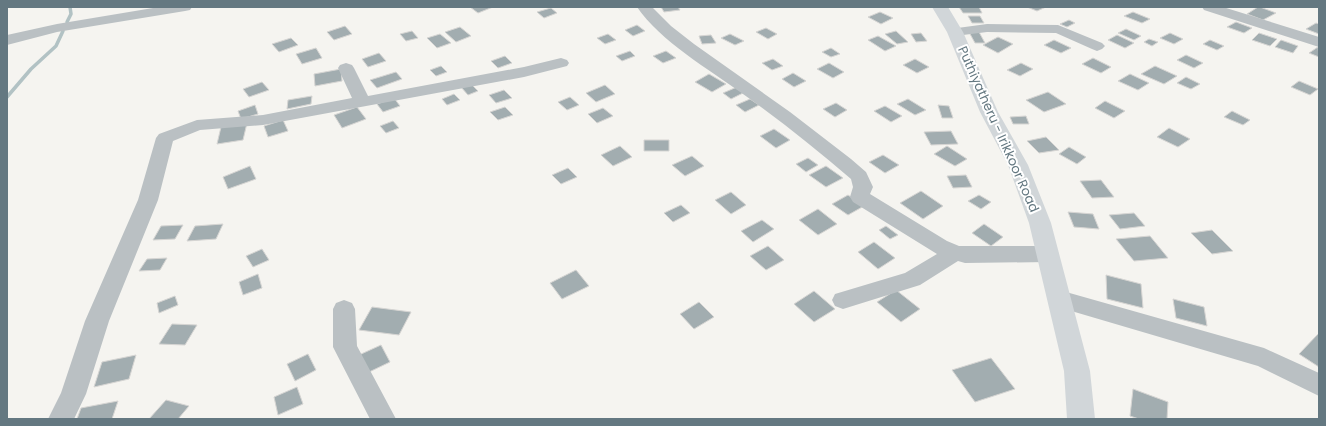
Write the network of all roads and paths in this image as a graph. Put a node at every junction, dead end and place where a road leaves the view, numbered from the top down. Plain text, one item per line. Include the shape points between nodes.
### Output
1 (185, 7) edge
2 (644, 7) edge
3 (940, 7) edge
4 (1209, 7) edge
5 (955, 32) junction
6 (7, 40) edge
7 (1319, 42) edge
8 (1097, 46) dead end
9 (560, 63) dead end
10 (346, 68) dead end
11 (362, 101) junction
12 (954, 253) junction
13 (1048, 254) junction
14 (1059, 299) junction
15 (843, 300) dead end
16 (344, 309) dead end
17 (1319, 385) edge
18 (61, 419) edge
19 (383, 419) edge
20 (1081, 419) edge

1 - 6 street via 57,28
2 - 12 street via 665,30 686,47 786,116 859,176 863,187 860,197
3 - 5 main road, Puthiyatheru - Irikkoor Road
4 - 7 street
5 - 8 street via 987,28 1058,29
5 - 13 main road, Puthiyatheru - Irikkoor Road via 988,112 1018,165 1040,223
9 - 11 street via 524,72
10 - 11 street
11 - 18 street via 263,120 198,125 164,138 148,200 97,321 73,394
12 - 13 street via 965,256
12 - 15 street via 912,278
13 - 14 main road, Puthiyatheru - Irikkoor Road
14 - 17 street via 1264,358
14 - 20 main road, Puthiyatheru - Irikkoor Road via 1077,372
16 - 19 street via 345,347

